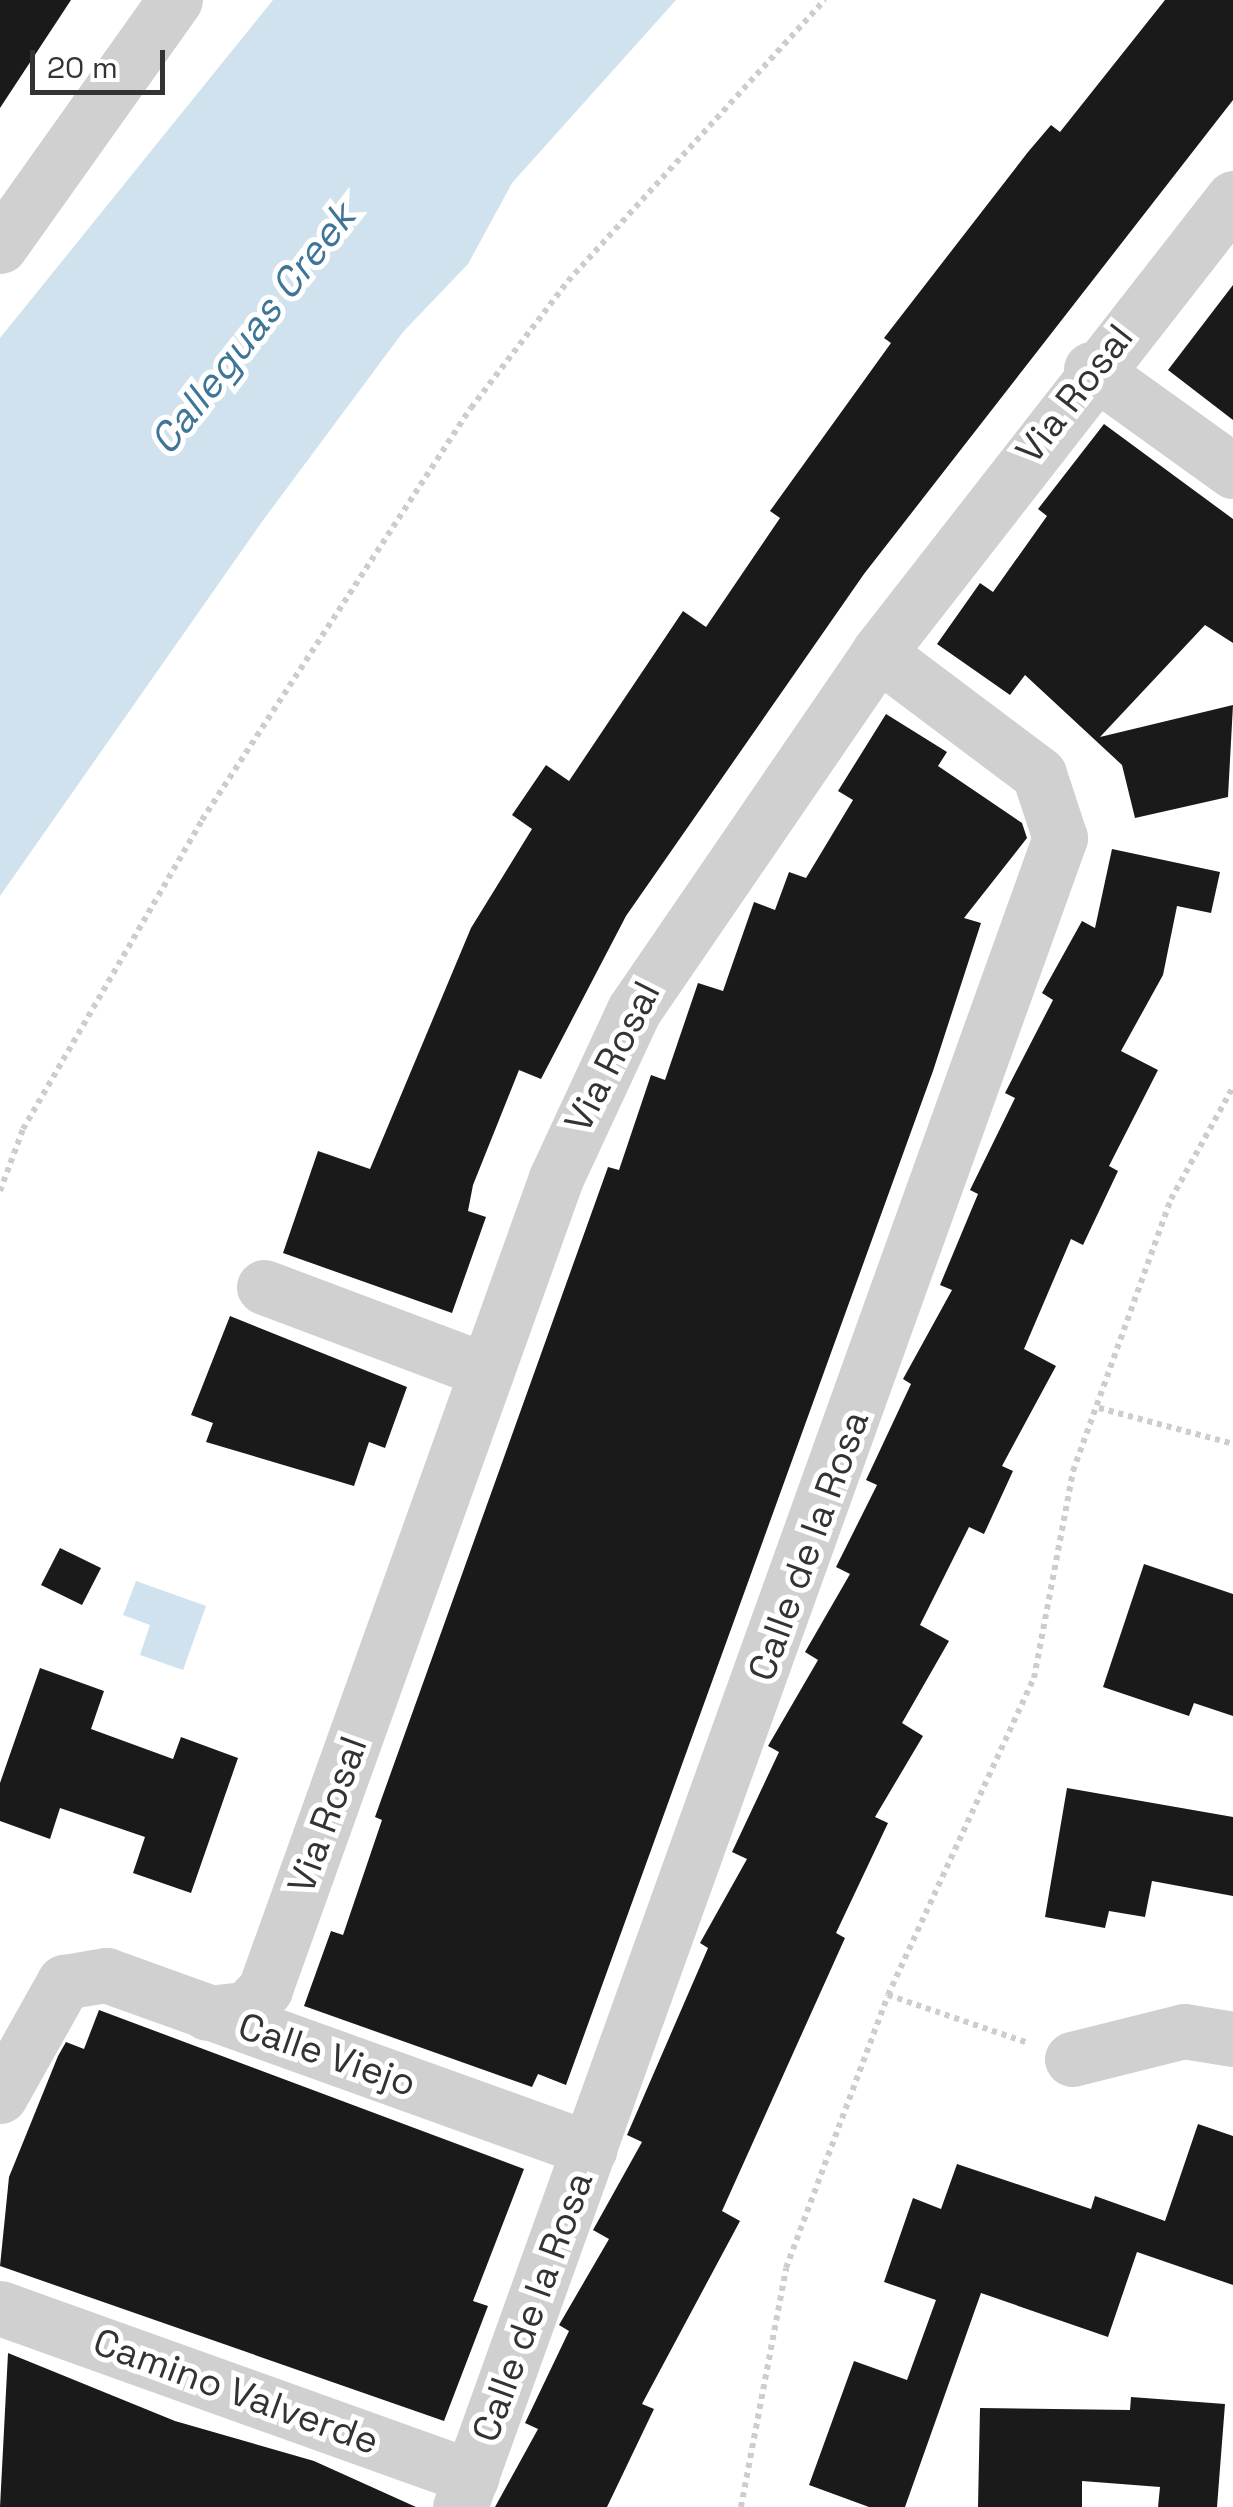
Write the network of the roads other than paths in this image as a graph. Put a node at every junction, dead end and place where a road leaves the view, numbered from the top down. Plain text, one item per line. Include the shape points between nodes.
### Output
1 (174, 0) edge
2 (1233, 198) edge
3 (0, 246) edge
4 (1091, 369) junction
5 (1233, 471) edge
6 (878, 652) junction
7 (264, 1287) dead end
8 (488, 1370) junction
9 (207, 2013) junction
10 (1233, 2039) edge
11 (1072, 2059) road end
12 (0, 2096) edge
13 (590, 2149) junction
14 (0, 2308) edge
15 (466, 2492) edge

1 - 3 street
2 - 4 street, Via Rosal
4 - 5 street
4 - 6 street, Via Rosal
6 - 8 street, Via Rosal via 634,1010 556,1178
6 - 13 street, Calle de la Rosa via 1039,774 1060,838
7 - 8 street
8 - 9 street, Via Rosal via 265,1990 246,2009
9 - 12 street, Calle Viejo via 106,1975 64,1982
9 - 13 street, Calle Viejo
10 - 11 street via 1184,2031
13 - 15 street, Calle de la Rosa
14 - 15 street, Camino Valverde

